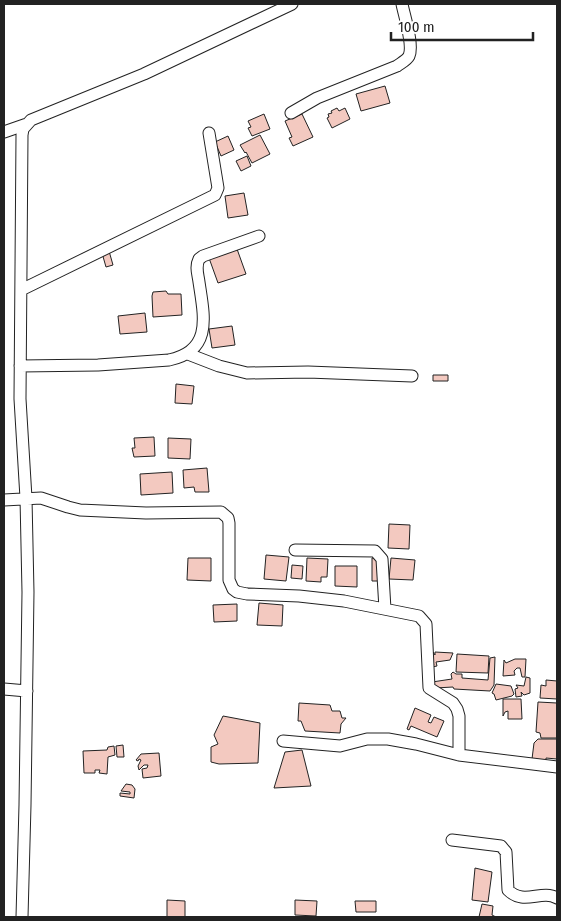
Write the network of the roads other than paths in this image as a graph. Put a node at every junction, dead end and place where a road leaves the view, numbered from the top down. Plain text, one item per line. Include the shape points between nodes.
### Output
1 (292, 4) edge
2 (402, 4) edge
3 (291, 112) dead end
4 (27, 124) junction
5 (4, 132) edge
6 (210, 133) dead end
7 (259, 236) dead end
8 (21, 290) junction
9 (188, 354) junction
10 (20, 366) junction
11 (412, 376) dead end
12 (26, 498) junction
13 (4, 500) edge
14 (295, 550) dead end
15 (385, 609) junction
16 (4, 689) edge
17 (27, 690) junction
18 (283, 741) dead end
19 (460, 755) junction
20 (557, 767) edge
21 (452, 840) dead end
22 (557, 898) edge
23 (22, 917) edge

1 - 4 street via 144,74
2 - 3 street via 410,44 407,59
4 - 5 street
4 - 8 street via 21,140
6 - 8 street via 218,188 215,195
7 - 9 street via 199,259 196,268 204,328 201,338
8 - 10 street
9 - 10 street via 169,360
9 - 11 street via 247,373
10 - 12 street
12 - 13 street
12 - 15 street via 41,498 80,510 221,512 229,523 229,580 237,592 322,598
12 - 17 street
14 - 15 street via 375,551 382,559
15 - 19 street via 416,615 425,621 428,684 457,709
16 - 17 street
17 - 23 street
18 - 19 street via 340,746 367,738 388,739
19 - 20 street
21 - 22 street via 501,846 506,852 508,890 512,894 531,898 552,895

